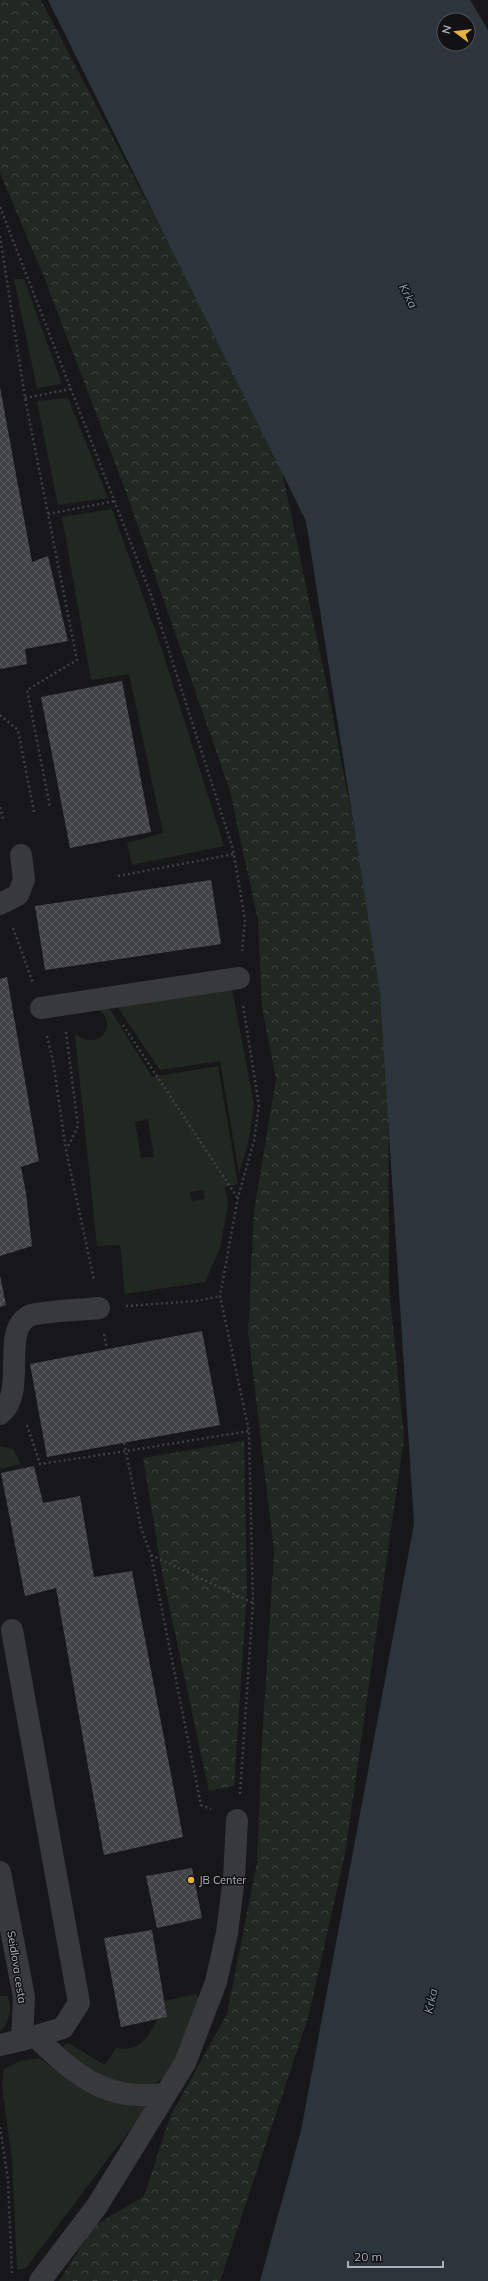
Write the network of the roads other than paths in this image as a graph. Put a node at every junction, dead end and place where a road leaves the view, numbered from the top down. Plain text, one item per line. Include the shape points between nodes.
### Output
1 (21, 855) dead end
2 (1, 903) edge
3 (239, 978) dead end
4 (51, 1006) road end
5 (99, 1308) road end
6 (0, 1414) edge
7 (12, 1630) dead end
8 (237, 1820) road end
9 (0, 1872) edge
10 (29, 2038) junction
11 (0, 2045) edge
12 (164, 2094) junction
13 (40, 2281) edge

1 - 2 street via 24,880 18,895
3 - 4 street
5 - 6 street via 30,1315 19,1323 12,1359 13,1387 4,1411
7 - 10 street via 79,2003 63,2028
8 - 12 street via 234,1878 227,1933 216,1982 185,2063
9 - 10 street, Seidlova cesta via 24,1997
10 - 11 street
10 - 12 street via 75,2073 106,2090 135,2096
12 - 13 street via 97,2206

